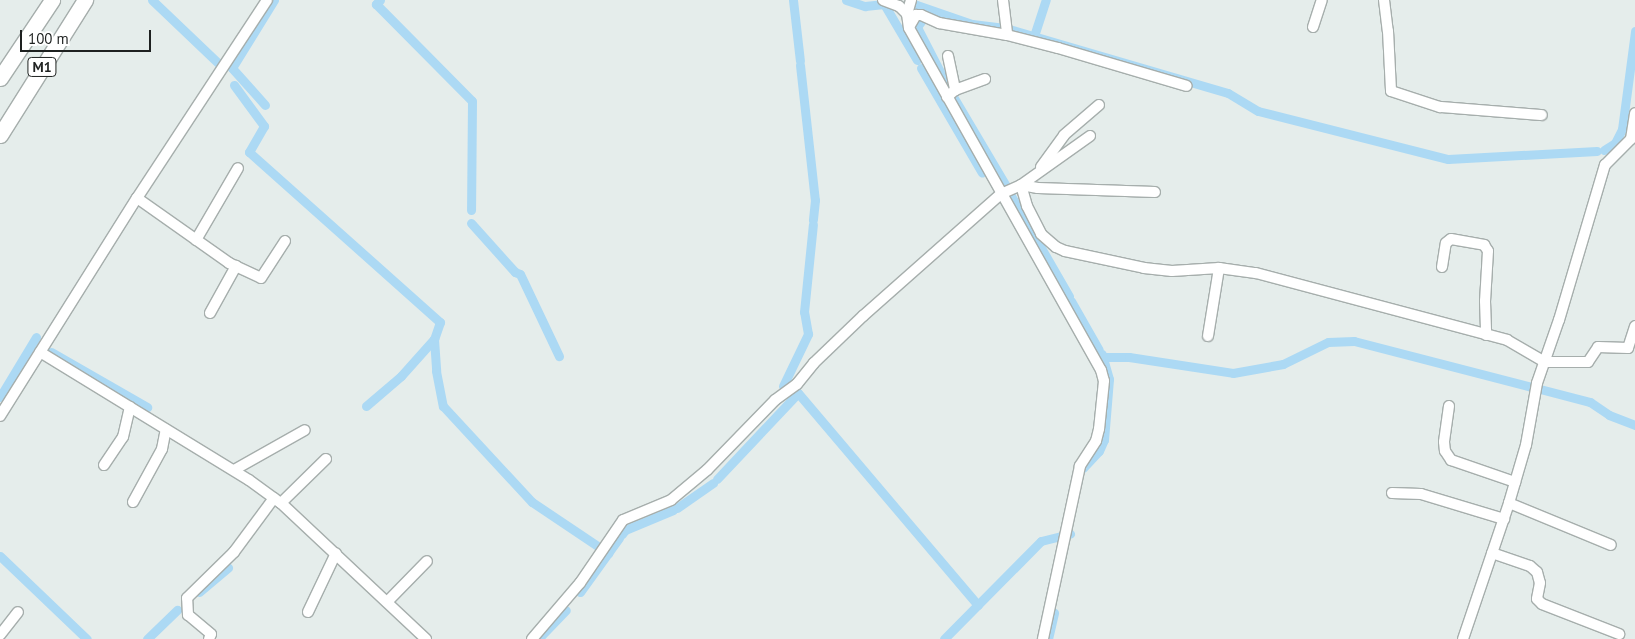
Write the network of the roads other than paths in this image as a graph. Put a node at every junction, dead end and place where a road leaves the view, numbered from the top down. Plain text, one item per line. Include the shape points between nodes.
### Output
1 (52, 0) edge
2 (85, 0) edge
3 (267, 0) edge
4 (883, 0) edge
5 (911, 0) edge
6 (1003, 0) edge
7 (1322, 0) edge
8 (1384, 0) edge
9 (907, 14) junction
10 (1314, 27) dead end
11 (909, 28) junction
12 (1007, 35) junction
13 (948, 56) dead end
14 (0, 78) edge
15 (985, 79) dead end
16 (1187, 86) dead end
17 (951, 94) junction
18 (1099, 105) dead end
19 (1635, 113) edge
20 (1542, 115) dead end
21 (0, 135) edge
22 (1090, 136) dead end
23 (238, 168) dead end
24 (1036, 174) junction
25 (1021, 185) junction
26 (1155, 192) dead end
27 (1001, 194) junction
28 (137, 198) junction
29 (196, 240) junction
30 (285, 241) dead end
31 (236, 266) junction
32 (1442, 267) dead end
33 (1219, 268) junction
34 (210, 313) dead end
35 (1635, 326) edge
36 (1486, 335) junction
37 (1208, 336) dead end
38 (40, 352) junction
39 (1545, 362) junction
40 (1449, 406) dead end
41 (130, 407) junction
42 (0, 416) edge
43 (166, 429) junction
44 (305, 430) dead end
45 (326, 459) dead end
46 (104, 465) dead end
47 (234, 470) junction
48 (1516, 482) junction
49 (1392, 493) dead end
50 (278, 500) junction
51 (133, 502) dead end
52 (1509, 503) junction
53 (1504, 519) junction
54 (1611, 545) dead end
55 (336, 553) junction
56 (1492, 553) junction
57 (427, 561) dead end
58 (386, 602) junction
59 (18, 612) dead end
60 (308, 612) dead end
61 (1619, 634) dead end
62 (0, 635) edge
63 (209, 639) edge
64 (426, 639) edge
65 (532, 639) edge
66 (1043, 639) edge
67 (1463, 639) edge

1 - 14 highway, M1
2 - 21 highway, M1
3 - 28 street
4 - 9 street via 899,6
5 - 9 street
6 - 12 street
7 - 10 street
8 - 20 street via 1391,91 1440,107
9 - 11 street
11 - 12 street via 910,21 921,15 939,23
11 - 17 street
12 - 16 street
13 - 17 street
15 - 17 street
17 - 27 street
18 - 24 street via 1064,135
19 - 39 street via 1632,139 1605,165
22 - 24 street
23 - 29 street
24 - 25 street
25 - 26 street
25 - 27 street
25 - 33 street via 1041,234 1065,251 1144,268 1172,271
27 - 65 street via 856,323 707,470 671,500 623,520 580,583
27 - 66 street via 1095,357 1104,381 1099,429 1096,441 1080,466
28 - 29 street
28 - 38 street
29 - 31 street
30 - 31 street via 261,278
31 - 34 street
32 - 36 street via 1446,242 1451,238 1484,245 1488,251
33 - 36 street via 1256,273
33 - 37 street
35 - 39 street via 1628,348 1598,347 1588,362
36 - 39 street via 1507,340
38 - 41 street
38 - 42 street
39 - 48 street via 1537,383
40 - 48 street via 1444,442 1451,460
41 - 43 street
41 - 46 street via 123,437
43 - 47 street
43 - 51 street via 162,449
44 - 47 street
45 - 50 street
47 - 50 street
48 - 52 street
49 - 53 street via 1421,494
50 - 55 street
50 - 63 street via 234,552 187,598 188,616 211,634
52 - 53 street
52 - 54 street
53 - 56 street
55 - 58 street
55 - 60 street
56 - 61 street via 1530,566 1537,572 1540,583 1537,600 1542,604
56 - 67 street
57 - 58 street
58 - 64 street
59 - 62 street

